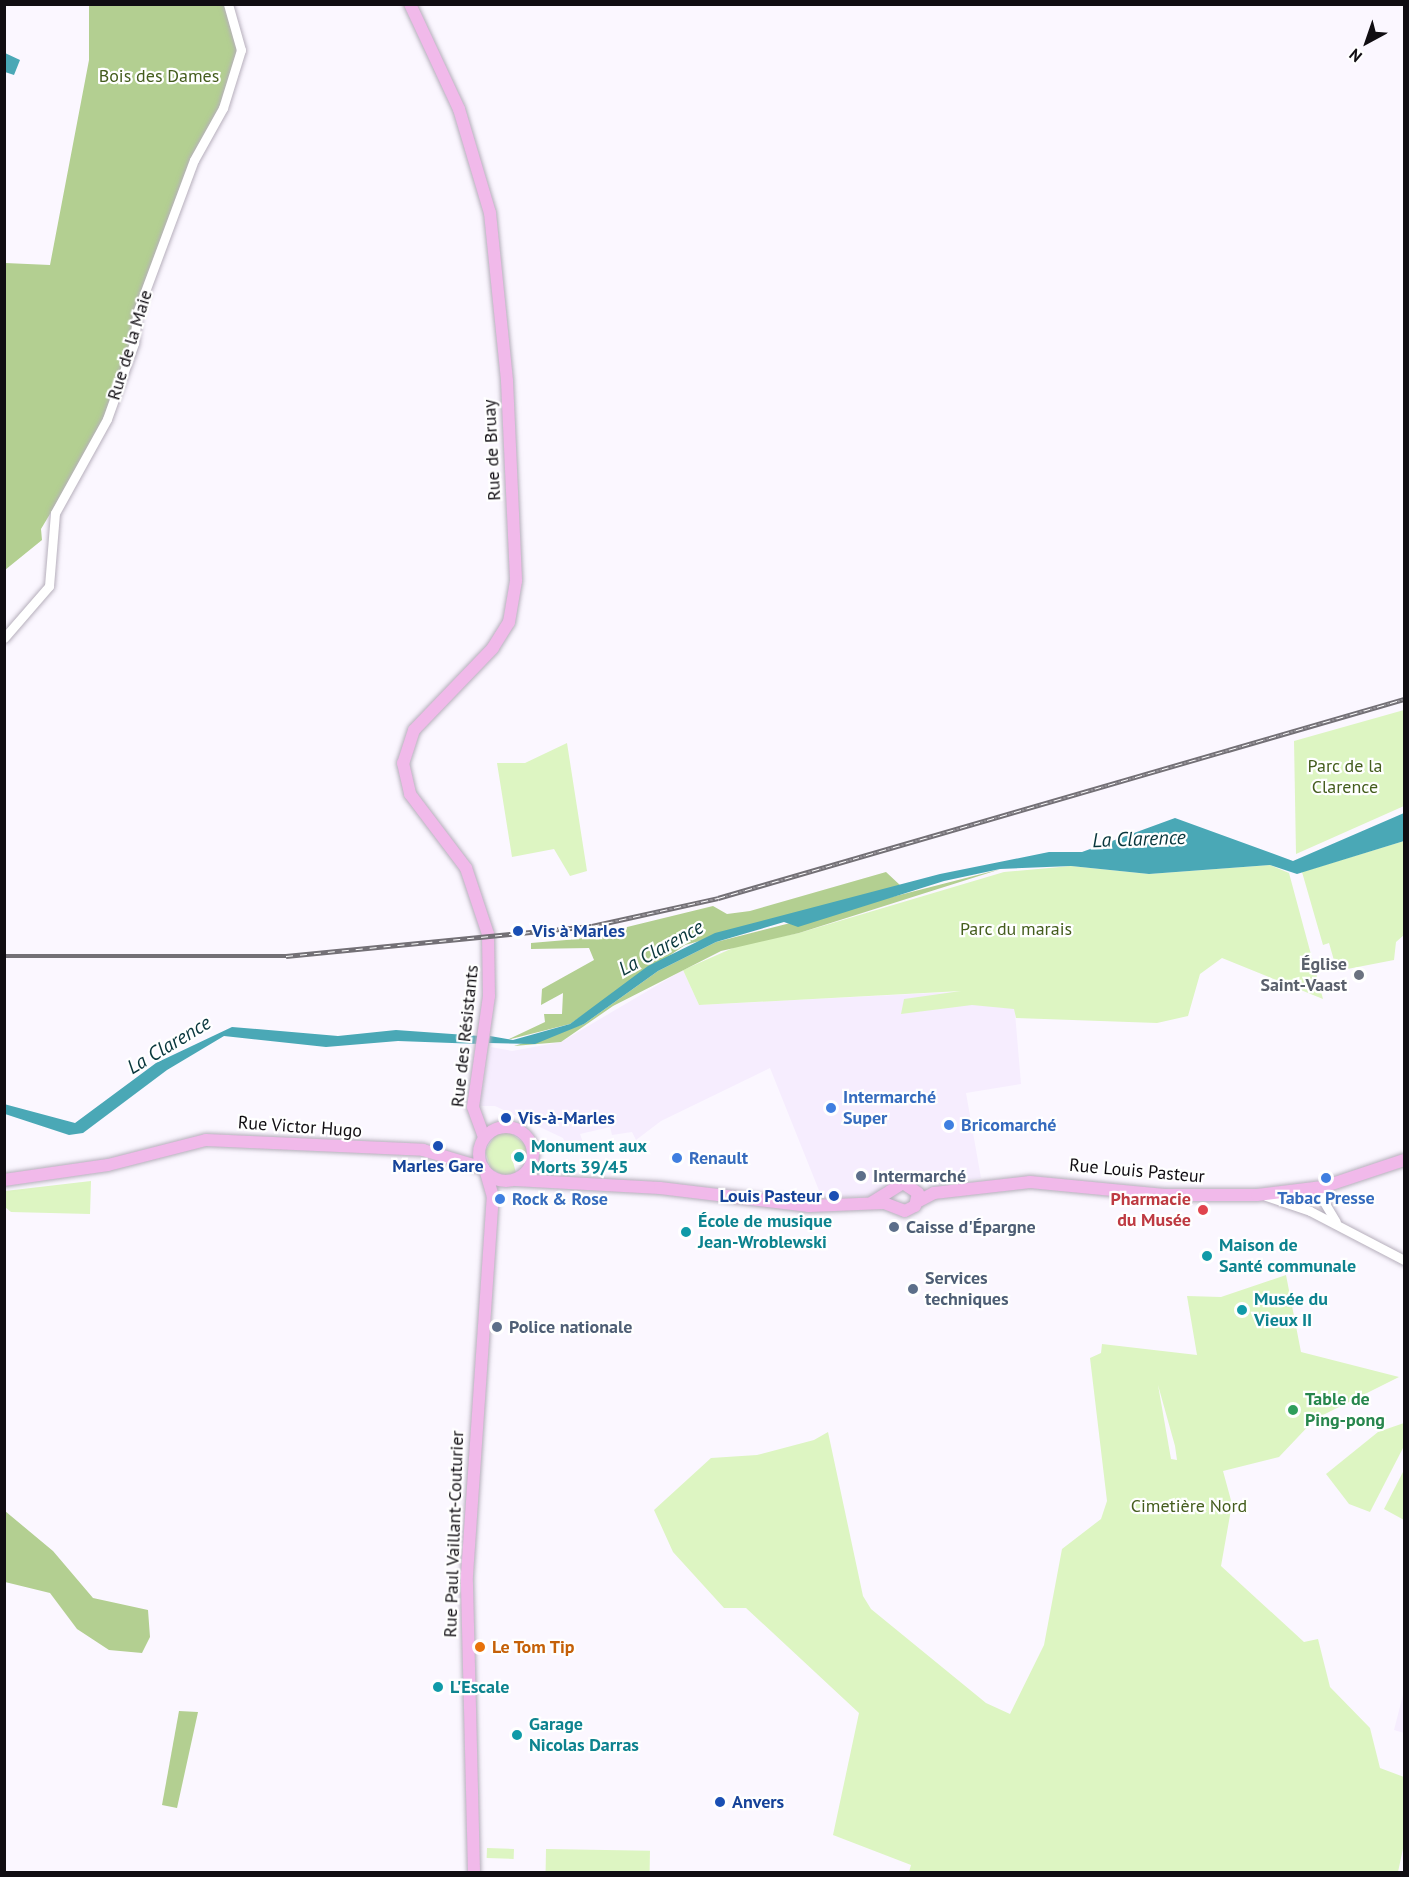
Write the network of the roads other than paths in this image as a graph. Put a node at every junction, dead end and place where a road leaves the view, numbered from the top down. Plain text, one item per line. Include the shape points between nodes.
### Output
1 (228, 4) edge
2 (410, 4) edge
3 (4, 638) edge
4 (458, 853) joint
5 (476, 1119) junction
6 (500, 1128) junction
7 (482, 1143) junction
8 (457, 1158) junction
9 (1404, 1160) edge
10 (532, 1163) junction
11 (485, 1171) junction
12 (4, 1180) edge
13 (512, 1180) junction
14 (556, 1184) junction
15 (1323, 1187) junction
16 (1308, 1189) junction
17 (891, 1191) junction
18 (1257, 1195) junction
19 (917, 1196) junction
20 (493, 1197) junction
21 (873, 1202) junction
22 (893, 1206) junction
23 (1310, 1211) junction
24 (1337, 1224) junction
25 (1404, 1260) edge
26 (474, 1872) edge

1 - 3 street, Rue de la Maie via 241,50 223,108 194,160 137,313 134,343 107,419 55,513 49,586
2 - 4 main road, Rue de Bruay via 459,109 490,213 510,434 516,581 508,622 493,648 414,730 403,763 410,794
4 - 5 main road, Rue des Résistants via 490,939 484,1042 474,1100
5 - 6 main road
5 - 7 main road
6 - 7 main road
6 - 10 main road via 526,1136
7 - 8 main road
7 - 11 main road
8 - 11 main road, Rue Victor Hugo
8 - 12 main road, Rue Victor Hugo via 423,1150 206,1140
9 - 15 main road, Rue Louis Pasteur
10 - 13 main road
10 - 14 main road
11 - 13 main road
11 - 20 main road
13 - 14 main road
13 - 20 main road
14 - 21 main road via 660,1188 808,1206
15 - 16 main road, Rue Louis Pasteur
15 - 24 street via 1324,1202
16 - 18 main road, Rue Louis Pasteur
16 - 23 street
17 - 19 main road via 903,1183
17 - 21 main road
17 - 22 main road
18 - 19 main road, Rue Louis Pasteur via 1164,1195 1047,1182
18 - 23 street
19 - 22 main road via 904,1211
20 - 26 main road, Rue Paul Vaillant-Couturier via 467,1575
21 - 22 main road
23 - 24 street
24 - 25 street

